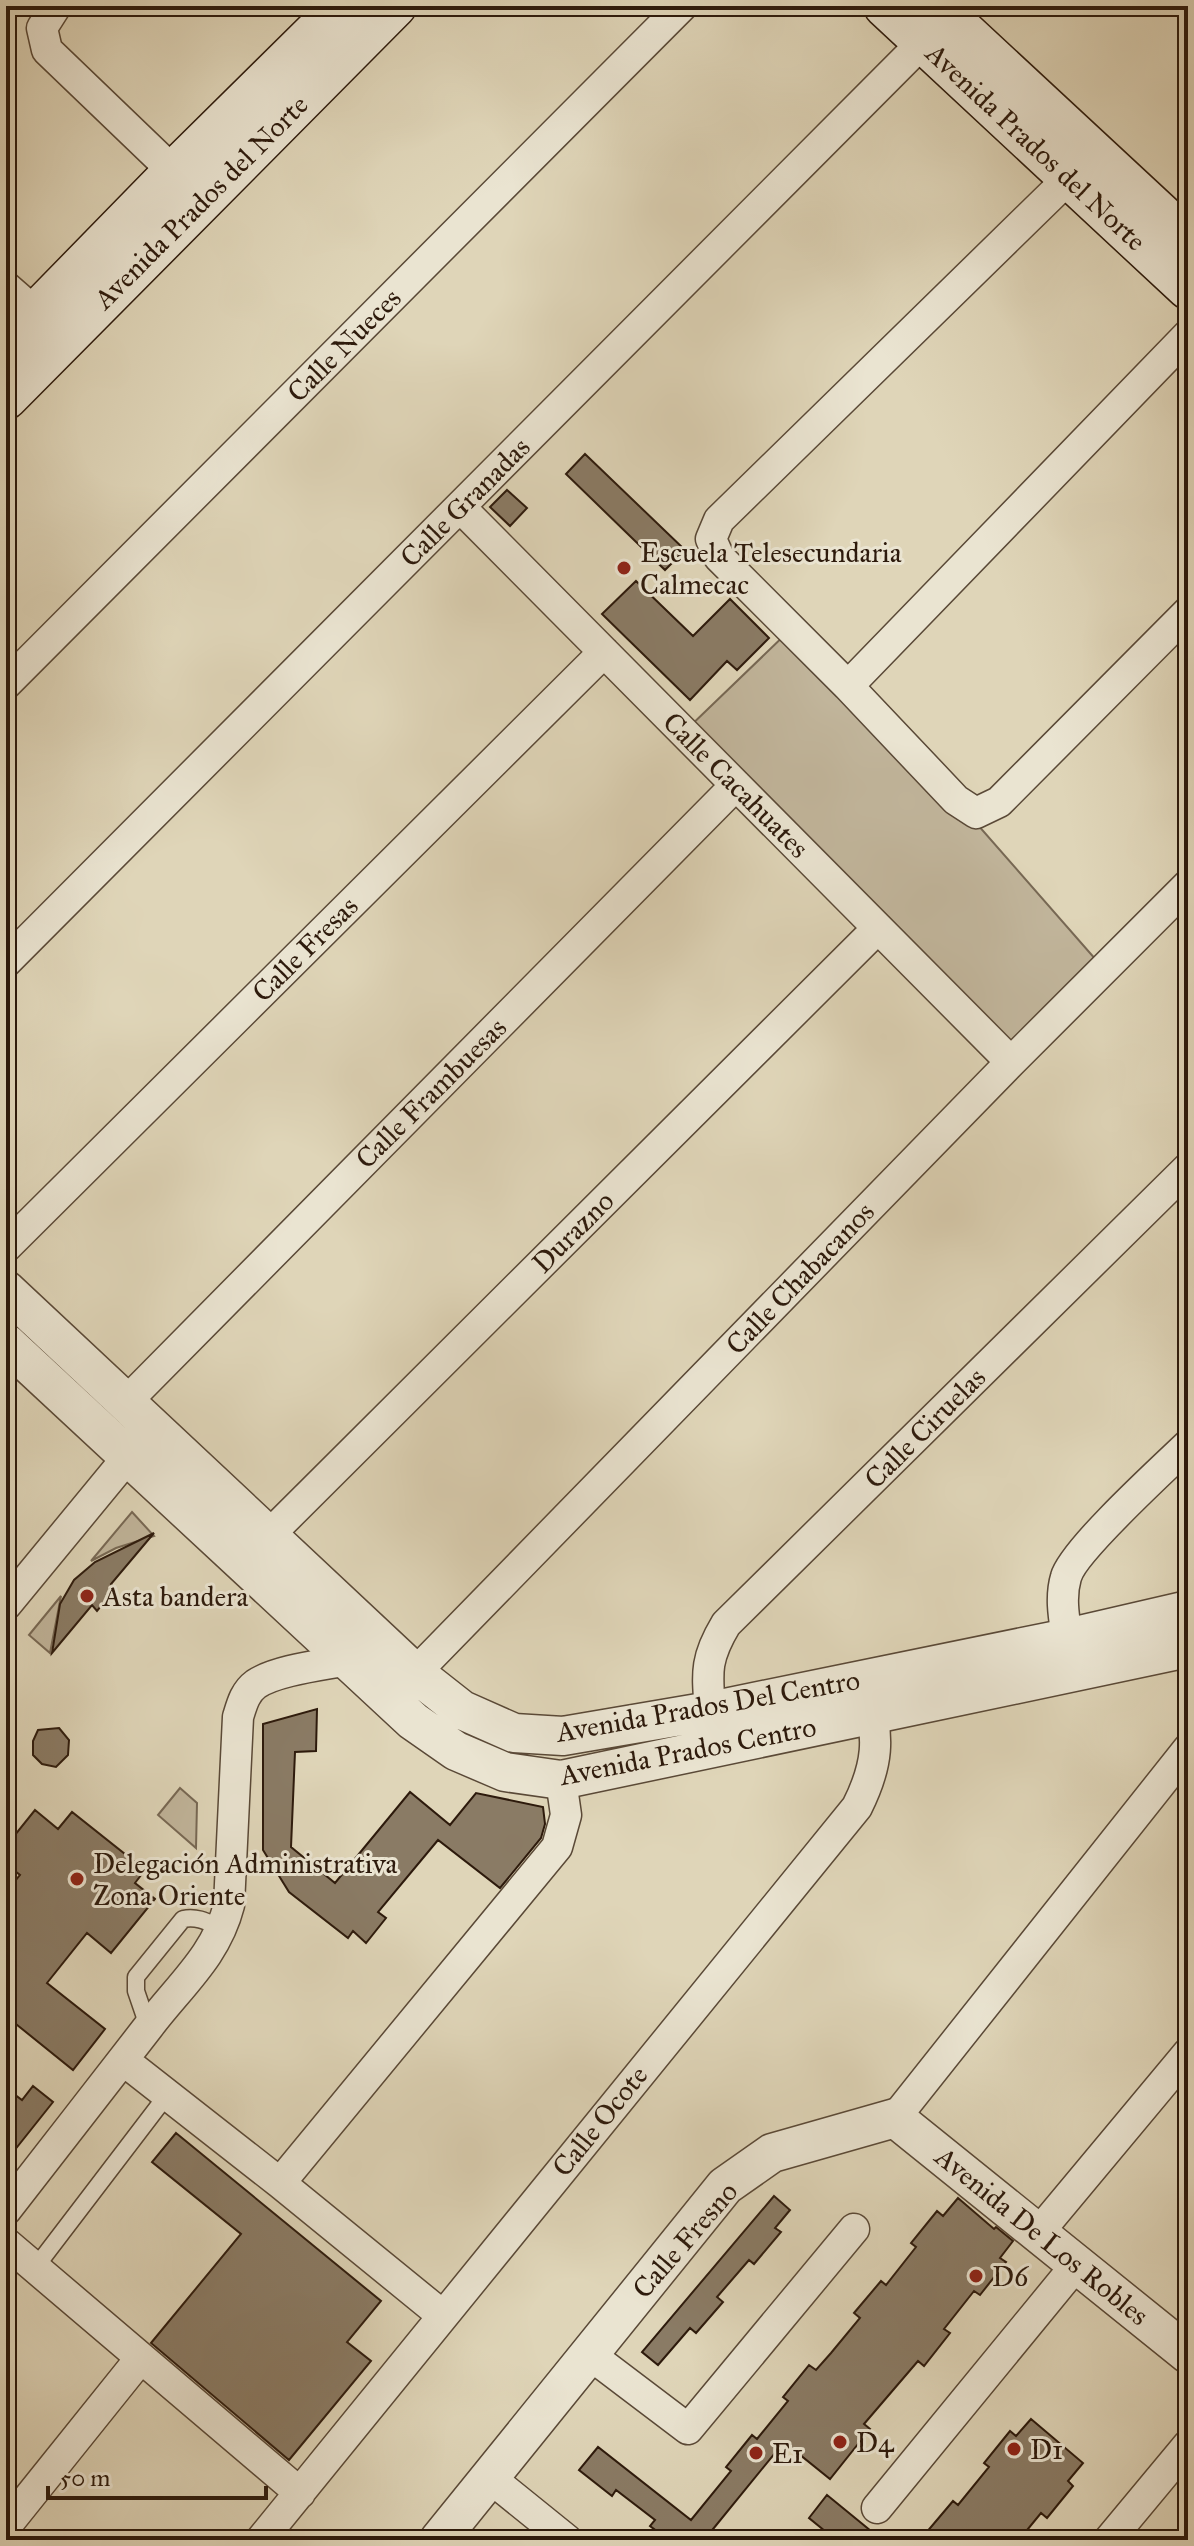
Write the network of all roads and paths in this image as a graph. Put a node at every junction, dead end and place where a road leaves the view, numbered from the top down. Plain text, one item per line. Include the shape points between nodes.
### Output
1 (342, 6) edge
2 (395, 6) edge
3 (682, 6) edge
4 (885, 6) edge
5 (49, 17) edge
6 (930, 24) edge
7 (174, 172) junction
8 (1069, 178) junction
9 (1188, 240) edge
10 (115, 261) junction
11 (6, 287) edge
12 (1188, 288) edge
13 (37, 314) junction
14 (1188, 335) edge
15 (6, 344) edge
16 (6, 398) edge
17 (460, 507) junction
18 (1188, 612) edge
19 (604, 652) junction
20 (6, 684) edge
21 (848, 686) junction
22 (736, 785) junction
23 (1188, 885) edge
24 (878, 928) junction
25 (6, 962) edge
26 (1011, 1062) junction
27 (1188, 1168) edge
28 (6, 1247) edge
29 (6, 1290) edge
30 (6, 1343) edge
31 (127, 1401) junction
32 (141, 1442) junction
33 (1188, 1445) edge
34 (268, 1536) junction
35 (6, 1605) edge
36 (1188, 1610) edge
37 (1067, 1638) junction
38 (1188, 1648) edge
39 (348, 1660) junction
40 (415, 1673) junction
41 (864, 1679) junction
42 (710, 1711) junction
43 (874, 1715) junction
44 (1188, 1749) edge
45 (561, 1780) junction
46 (223, 1929) junction
47 (148, 2026) junction
48 (1188, 2053) edge
49 (123, 2060) junction
50 (167, 2095) junction
51 (895, 2118) junction
52 (280, 2183) junction
53 (6, 2210) edge
54 (854, 2229) dead end
55 (1038, 2233) junction
56 (6, 2243) edge
57 (1077, 2264) junction
58 (35, 2268) junction
59 (442, 2315) junction
60 (589, 2354) junction
61 (1188, 2354) edge
62 (140, 2359) junction
63 (1188, 2445) edge
64 (489, 2477) junction
65 (300, 2493) junction
66 (877, 2508) dead end
67 (6, 2526) edge
68 (261, 2540) edge
69 (439, 2540) edge
70 (567, 2540) edge
71 (1109, 2540) edge

1 - 7 main road, Avenida Prados del Norte
2 - 10 main road, Avenida Prados del Norte
3 - 20 street, Calle Nueces
4 - 6 main road, Avenida Prados del Norte
5 - 7 street via 47,50
6 - 8 main road, Avenida Prados del Norte
6 - 9 main road, Avenida Prados del Norte
6 - 17 street, Calle Granadas
7 - 10 main road, Avenida Prados del Norte
8 - 12 main road, Avenida Prados del Norte
8 - 21 street via 719,520 711,539 719,557
10 - 13 main road, Avenida Prados del Norte
10 - 16 main road, Avenida Prados del Norte
11 - 13 street
13 - 15 main road, Avenida Prados del Norte
14 - 21 street
17 - 19 street, Calle Cacahuates
17 - 25 street, Calle Granadas
18 - 21 street via 999,802 976,813 956,800
19 - 22 street, Calle Cacahuates
19 - 28 street, Calle Fresas
22 - 24 street, Calle Cacahuates
22 - 31 street, Calle Frambuesas
23 - 26 street, Calle Chabacanos
24 - 26 street, Calle Cacahuates
24 - 34 street, Durazno
26 - 40 street, Calle Chabacanos
27 - 42 street, Calle Ciruelas via 726,1624 712,1648 707,1673
29 - 31 street, Avenida Prados Del Centro
30 - 32 street, Avenida Prados Centro
31 - 32 street, Avenida Prados Del Centro
32 - 34 street, Avenida Prados Del Centro
32 - 35 street
32 - 39 street, Avenida Prados Centro
33 - 37 street via 1066,1573 1062,1600
34 - 40 street, Avenida Prados Del Centro
36 - 37 street, Avenida Prados Del Centro
37 - 41 street, Avenida Prados Del Centro
38 - 43 street, Avenida Prados Centro
39 - 45 street, Avenida Prados Centro via 413,1721 456,1751 505,1772
39 - 46 street via 272,1677 243,1699
40 - 42 street, Avenida Prados Del Centro via 462,1710 514,1733 563,1736
41 - 42 street, Avenida Prados Del Centro
41 - 43 street, Calle Ocote
43 - 45 street, Avenida Prados Centro
43 - 59 street, Calle Ocote via 877,1751 871,1780 857,1807
44 - 51 street
45 - 52 street via 566,1815 557,1847
46 - 47 street
46 - 47 lane via 203,1919 183,1919 139,1970 135,1984
47 - 49 street
48 - 55 street
49 - 50 street
49 - 53 street
50 - 52 street
50 - 58 lane
51 - 55 street, Avenida De Los Robles
51 - 60 street, Calle Fresno via 772,2153 725,2186
52 - 59 street
54 - 60 street via 688,2429
55 - 57 street, Avenida De Los Robles
56 - 58 street
57 - 61 street, Avenida De Los Robles
57 - 66 street
58 - 62 street
59 - 65 street, Calle Ocote
60 - 64 street, Calle Fresno
62 - 65 street
62 - 67 street
63 - 71 street
64 - 69 street, Calle Fresno
64 - 70 street
65 - 68 street, Calle Ocote

